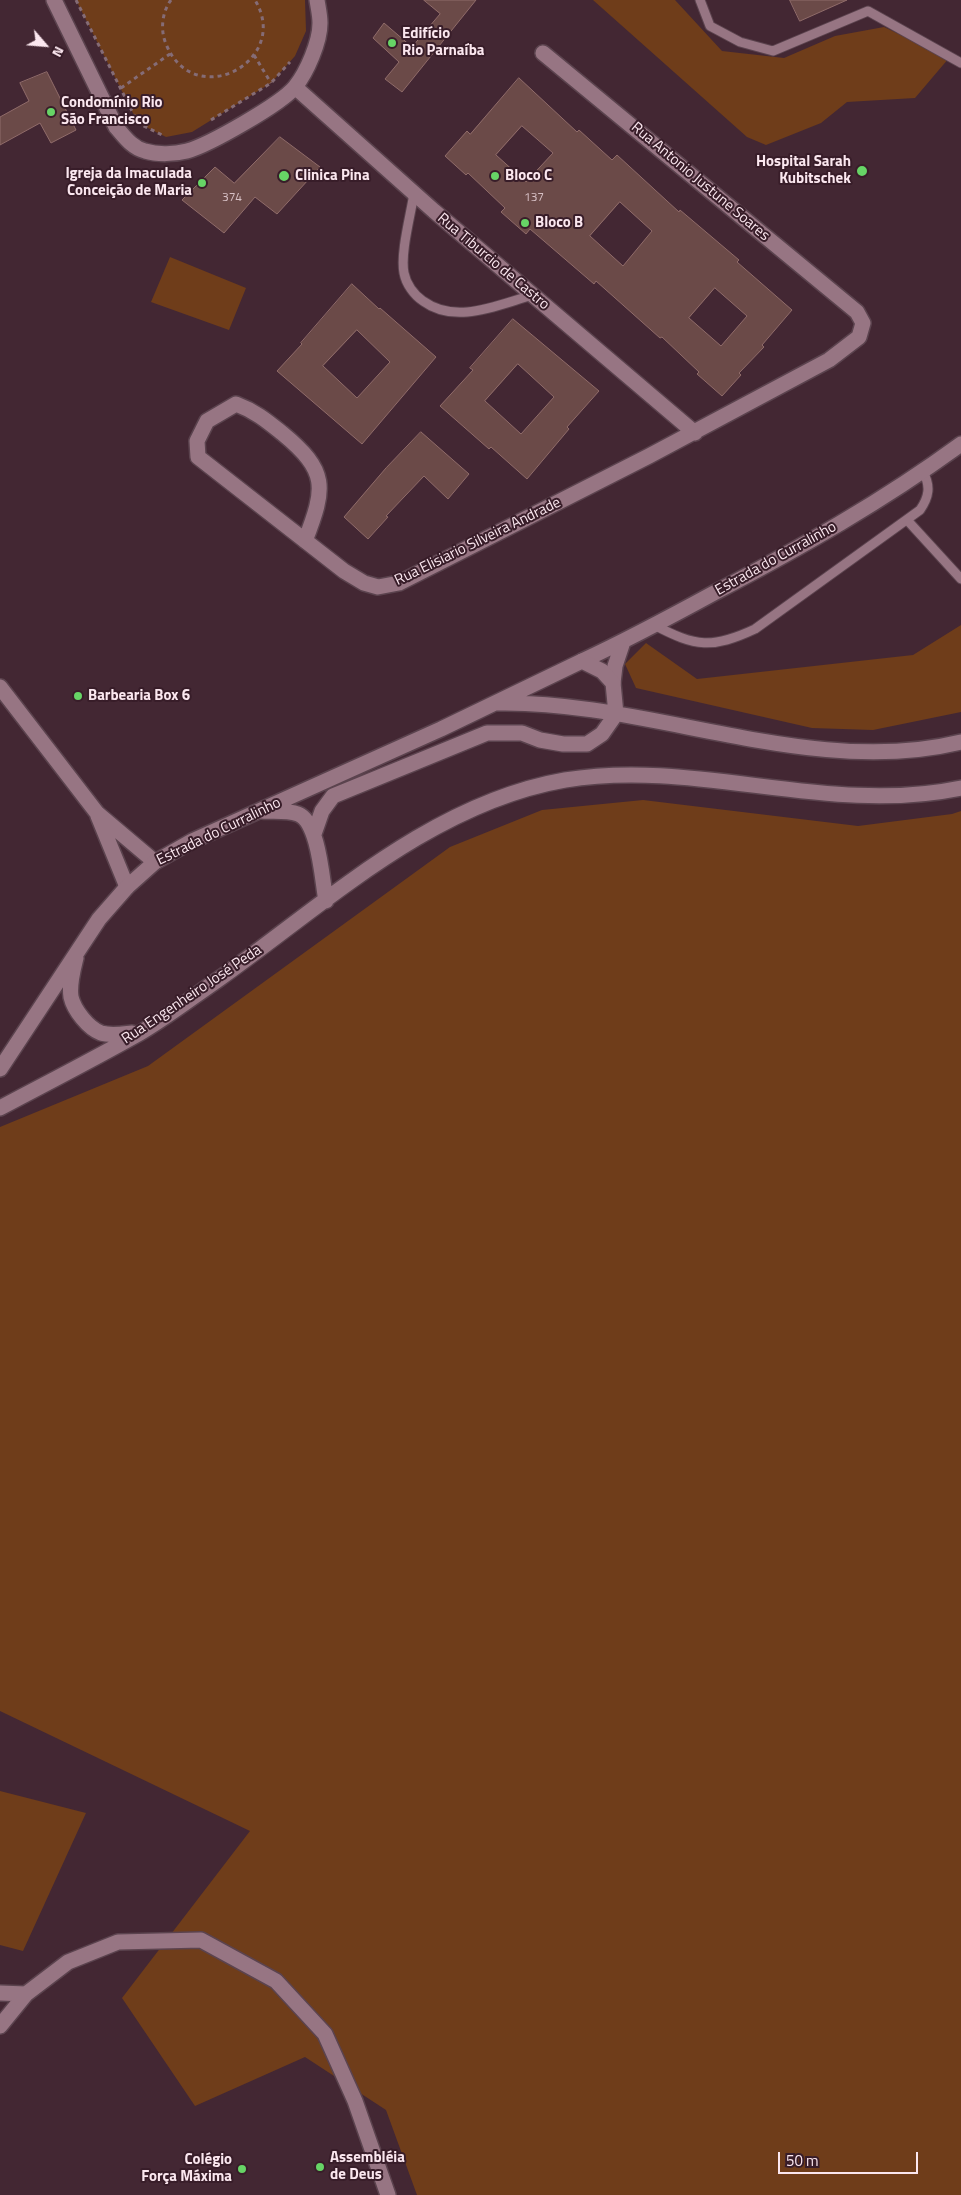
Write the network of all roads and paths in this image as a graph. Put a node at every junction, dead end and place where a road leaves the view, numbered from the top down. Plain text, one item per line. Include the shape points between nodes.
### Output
1 (54, 0) edge
2 (76, 0) edge
3 (171, 0) edge
4 (255, 0) edge
5 (317, 0) edge
6 (700, 0) edge
7 (543, 53) dead end
8 (170, 54) junction
9 (254, 55) junction
10 (295, 56) dead end
11 (961, 63) edge
12 (270, 83) junction
13 (295, 87) junction
14 (121, 88) junction
15 (208, 122) dead end
16 (166, 137) dead end
17 (414, 193) junction
18 (533, 295) junction
19 (857, 312) joint
20 (695, 433) junction
21 (961, 444) edge
22 (923, 472) junction
23 (908, 520) junction
24 (305, 541) junction
25 (961, 579) edge
26 (654, 625) junction
27 (623, 642) junction
28 (582, 660) junction
29 (613, 682) junction
30 (0, 687) edge
31 (491, 704) junction
32 (616, 714) junction
33 (961, 742) edge
34 (961, 788) edge
35 (256, 811) junction
36 (97, 812) junction
37 (314, 834) junction
38 (155, 862) junction
39 (128, 887) junction
40 (326, 901) junction
41 (78, 949) junction
42 (142, 1032) junction
43 (0, 1069) edge
44 (0, 1108) edge
45 (0, 1993) edge
46 (26, 1994) junction
47 (0, 2026) edge
48 (388, 2195) edge

1 - 13 street via 116,127 129,142 144,151 172,154 188,151 265,111
2 - 14 path
3 - 8 path via 162,22 163,38
4 - 9 path via 264,24 262,40
5 - 13 street via 320,24 314,54
6 - 11 lane via 710,26 740,42 773,51 868,10
7 - 19 street, Rua Antonio Justune Soares
8 - 9 path via 195,75 212,78 236,72
8 - 14 path
9 - 12 path
10 - 12 path
12 - 15 path
13 - 17 street, Rua Tiburcio de Castro
14 - 16 path via 138,123
17 - 18 street, Rua Tiburcio de Castro
17 - 18 lane via 403,260 408,284 418,297 433,309 452,313 470,312
18 - 20 street, Rua Tiburcio de Castro
19 - 20 street, Rua Elisiario Silveira Andrade via 864,323 859,337 847,348
20 - 24 street, Rua Elisiario Silveira Andrade via 399,583 378,587 364,583
21 - 22 street, Estrada do Curralinho
22 - 23 lane via 929,490 926,501
22 - 26 street, Estrada do Curralinho via 792,552
23 - 25 lane
23 - 26 lane via 755,629 736,638 717,643 697,643
24 - 24 street, Rua Elisiario Silveira Andrade via 198,457 197,440 207,421 236,404 253,410 303,450 315,466 320,485 318,504
26 - 27 street, Estrada do Curralinho
27 - 28 street, Estrada do Curralinho
27 - 29 street
28 - 29 street via 602,670
28 - 31 street, Estrada do Curralinho
29 - 32 street
30 - 36 street
31 - 32 street via 533,703
31 - 35 street, Estrada do Curralinho
32 - 33 street via 827,749 907,750
32 - 37 street via 602,734 587,744 563,744 522,733 487,733 333,796 322,810
34 - 40 street, Rua Engenheiro José Peda via 888,797 651,775 622,774 564,781 501,798 468,812 391,855
35 - 37 street via 299,814 309,822
35 - 38 street, Estrada do Curralinho
36 - 38 street
36 - 39 street
37 - 40 street
38 - 39 street, Estrada do Curralinho
39 - 41 street, Estrada do Curralinho
40 - 42 street, Rua Engenheiro José Peda
41 - 42 street via 71,987 78,1012 100,1033
41 - 43 street, Estrada do Curralinho
42 - 44 street, Rua Engenheiro José Peda
45 - 46 street
46 - 47 street
46 - 48 street via 68,1962 118,1942 201,1940 276,1981 325,2034 354,2101

